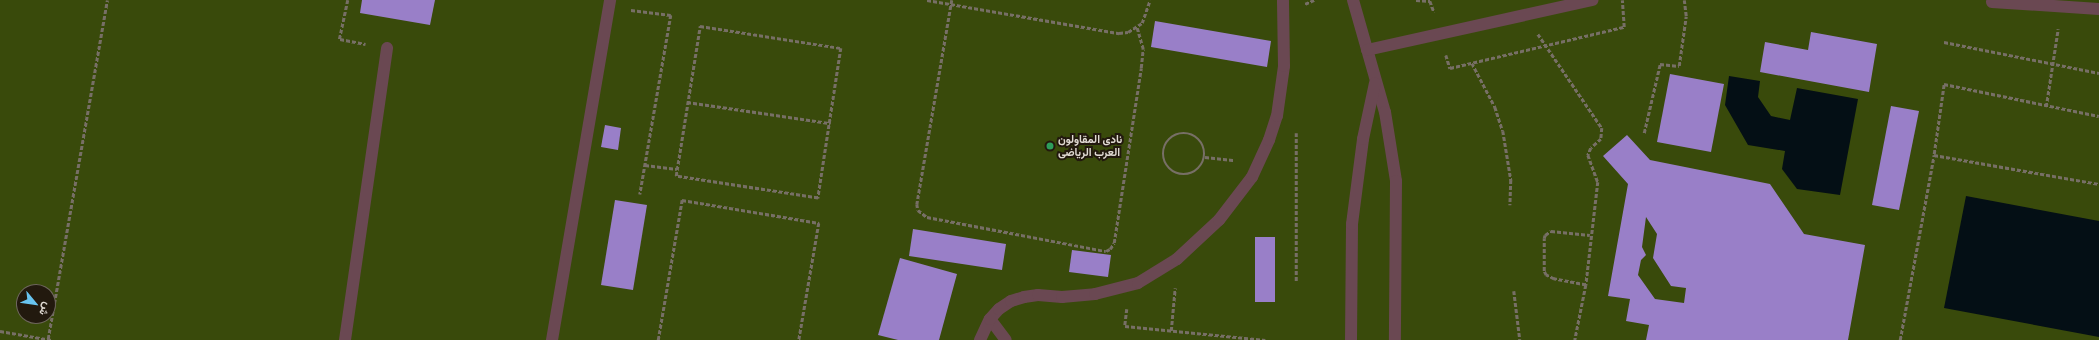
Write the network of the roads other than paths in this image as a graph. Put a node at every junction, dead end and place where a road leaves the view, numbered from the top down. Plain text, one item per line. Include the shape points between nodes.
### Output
1 (1283, 0) edge
2 (1353, 0) edge
3 (1593, 0) edge
4 (1992, 2) dead end
5 (609, 4) edge
6 (2099, 9) edge
7 (387, 48) road end
8 (1367, 50) junction
9 (1376, 79) junction
10 (990, 319) junction
11 (345, 340) edge
12 (552, 340) edge
13 (980, 340) edge
14 (1006, 340) edge
15 (1351, 340) edge
16 (1395, 340) edge

1 - 10 lane via 1284,66 1277,116 1259,163 1237,199 1219,220 1177,259 1138,283 1095,294 1024,297 1011,301
2 - 8 lane
3 - 8 lane
4 - 6 lane
5 - 12 lane
7 - 11 lane
8 - 9 lane
9 - 15 lane via 1363,139 1352,224
9 - 16 lane via 1392,146 1396,180
10 - 13 lane
10 - 14 lane

